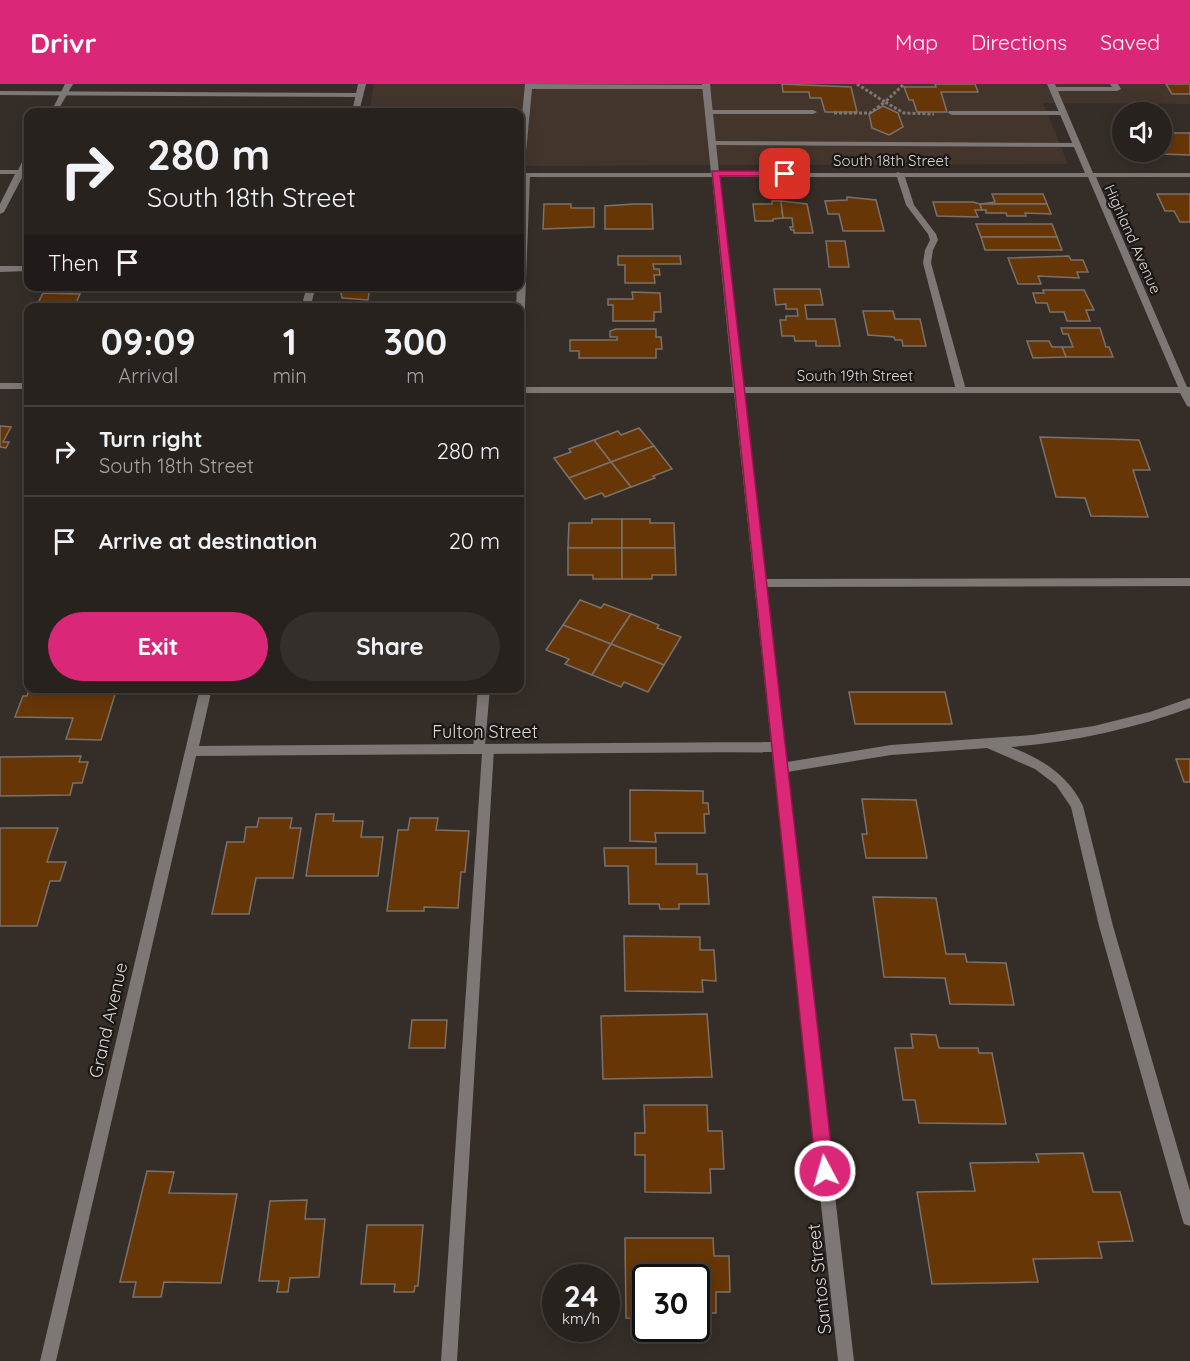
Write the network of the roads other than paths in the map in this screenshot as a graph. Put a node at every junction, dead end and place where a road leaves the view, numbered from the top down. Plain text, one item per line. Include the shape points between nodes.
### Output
1 (69, 84) edge
2 (362, 84) edge
3 (1114, 84) edge
4 (529, 85) edge
5 (706, 85) edge
6 (1052, 86) edge
7 (0, 93) edge
8 (64, 94) junction
9 (360, 94) junction
10 (56, 108) edge
11 (356, 108) edge
12 (709, 112) junction
13 (813, 112) dead end
14 (952, 112) dead end
15 (1063, 113) junction
16 (524, 141) edge
17 (712, 143) junction
18 (1077, 145) junction
19 (0, 172) edge
20 (24, 172) edge
21 (715, 173) junction
22 (24, 174) edge
23 (900, 174) junction
24 (1090, 174) junction
25 (524, 175) edge
26 (1190, 176) edge
27 (0, 212) edge
28 (0, 269) edge
29 (24, 269) edge
30 (0, 386) edge
31 (24, 386) edge
32 (524, 390) edge
33 (738, 390) junction
34 (961, 390) junction
35 (1187, 390) edge
36 (1190, 404) edge
37 (1190, 582) edge
38 (760, 583) junction
39 (205, 693) edge
40 (484, 693) edge
41 (1190, 703) edge
42 (987, 743) junction
43 (779, 747) junction
44 (484, 749) junction
45 (191, 751) junction
46 (781, 768) junction
47 (1190, 1218) edge
48 (48, 1361) edge
49 (449, 1361) edge
50 (846, 1361) edge

1 - 8 street
2 - 9 street
3 - 6 street via 1117,89
4 - 5 street
4 - 16 street
5 - 12 street, Santos Street
6 - 15 street, Highland Avenue
7 - 8 street
8 - 9 street
8 - 10 street
9 - 11 street
12 - 13 street
12 - 17 street, Santos Street
14 - 15 street
15 - 18 street, Highland Avenue
17 - 18 street
17 - 21 street, Santos Street
18 - 24 street, Highland Avenue
19 - 20 street
21 - 23 street, South 18th Street
21 - 25 street, South 18th Street
21 - 33 street, Santos Street
22 - 27 street
23 - 24 street, South 18th Street
23 - 34 street via 906,195 934,240 927,262
24 - 26 street, South 18th Street
24 - 35 street, Highland Avenue
28 - 29 street
30 - 31 street
32 - 33 street, South 19th Street
33 - 34 street, South 19th Street
33 - 38 street, Santos Street
34 - 35 street, South 19th Street
35 - 36 street, Highland Avenue
37 - 38 street
38 - 43 street, Santos Street
39 - 45 street, Grand Avenue
40 - 44 street
41 - 42 street via 1094,731
42 - 46 street via 891,750
42 - 47 street via 1026,757 1052,773 1068,789 1077,806 1106,926
43 - 44 street, Fulton Street
43 - 46 street, Santos Street
44 - 45 street, Fulton Street
44 - 49 street
45 - 48 street, Grand Avenue
46 - 50 street, Santos Street

